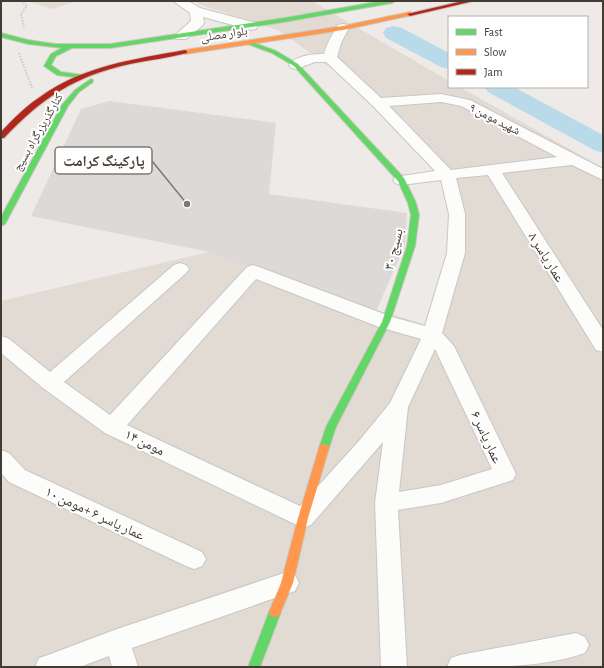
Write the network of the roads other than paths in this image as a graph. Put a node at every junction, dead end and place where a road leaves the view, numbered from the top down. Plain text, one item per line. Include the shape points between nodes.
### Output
1 (178, 1) edge
2 (392, 1) edge
3 (471, 1) edge
4 (196, 11) junction
5 (251, 26) junction
6 (343, 28) junction
7 (1, 35) edge
8 (180, 36) junction
9 (247, 42) junction
10 (70, 47) junction
11 (330, 58) junction
12 (296, 65) junction
13 (111, 66) junction
14 (81, 76) junction
15 (378, 103) junction
16 (1, 136) edge
17 (574, 160) junction
18 (492, 169) junction
19 (446, 174) junction
20 (603, 175) edge
21 (401, 180) junction
22 (1, 224) edge
23 (180, 269) dead end
24 (386, 322) junction
25 (432, 335) junction
26 (1, 343) edge
27 (603, 346) edge
28 (50, 383) junction
29 (398, 407) junction
30 (112, 427) junction
31 (1, 459) edge
32 (386, 503) junction
33 (304, 518) junction
34 (194, 559) dead end
35 (286, 583) junction
36 (117, 641) junction
37 (576, 645) dead end
38 (48, 667) edge
39 (125, 667) edge
40 (254, 667) edge
41 (394, 667) edge
42 (460, 667) edge

1 - 4 street
2 - 5 main road, بلوار مصلی
3 - 6 main road, بلوار مصلی
4 - 5 street
4 - 8 street via 198,22
5 - 8 main road, بلوار مصلی
6 - 9 main road, بلوار مصلی
6 - 11 street via 334,43
7 - 10 main road, بلوار مصلی via 20,41
8 - 10 main road, بلوار مصلی via 112,45
9 - 12 main road, بسیج ۳۰ via 274,52
9 - 13 main road, بلوار مصلی
10 - 14 main road via 57,51 49,58 48,66 54,72 66,76
11 - 12 street via 312,58
11 - 15 street
12 - 21 main road, بسیج ۳۰
13 - 14 main road, بلوار مصلی
13 - 22 main road, کنارگذربزرگراه بسیج via 77,91 65,105
14 - 16 main road, بلوار مصلی via 40,99
15 - 17 street, شهید مومن ۹ via 441,98 465,104
15 - 19 street
17 - 18 street
17 - 20 street, شهید مومن ۹
18 - 19 street
18 - 27 street, عمار یاسر ۸
19 - 21 street
19 - 25 street via 457,214 456,252
21 - 24 main road, بسیج ۳۰ via 415,215 411,246
23 - 28 street
24 - 25 street
24 - 30 street via 253,271
24 - 33 main road, بسیج ۳۰ via 331,427
25 - 29 street
25 - 32 street, عمار یاسر ۶ via 444,346 505,474 442,494
26 - 28 street, مومن ۱۴
28 - 30 street, مومن ۱۴
29 - 32 street
29 - 33 street via 367,447
30 - 33 street, مومن ۱۴
31 - 34 street, عمار یاسر ۶ +مومن ۱۰ via 17,476
32 - 41 street
33 - 35 main road, بسیج ۳۰
35 - 36 street
35 - 40 main road, بسیج ۳۰
36 - 38 street
36 - 39 street
37 - 42 street

